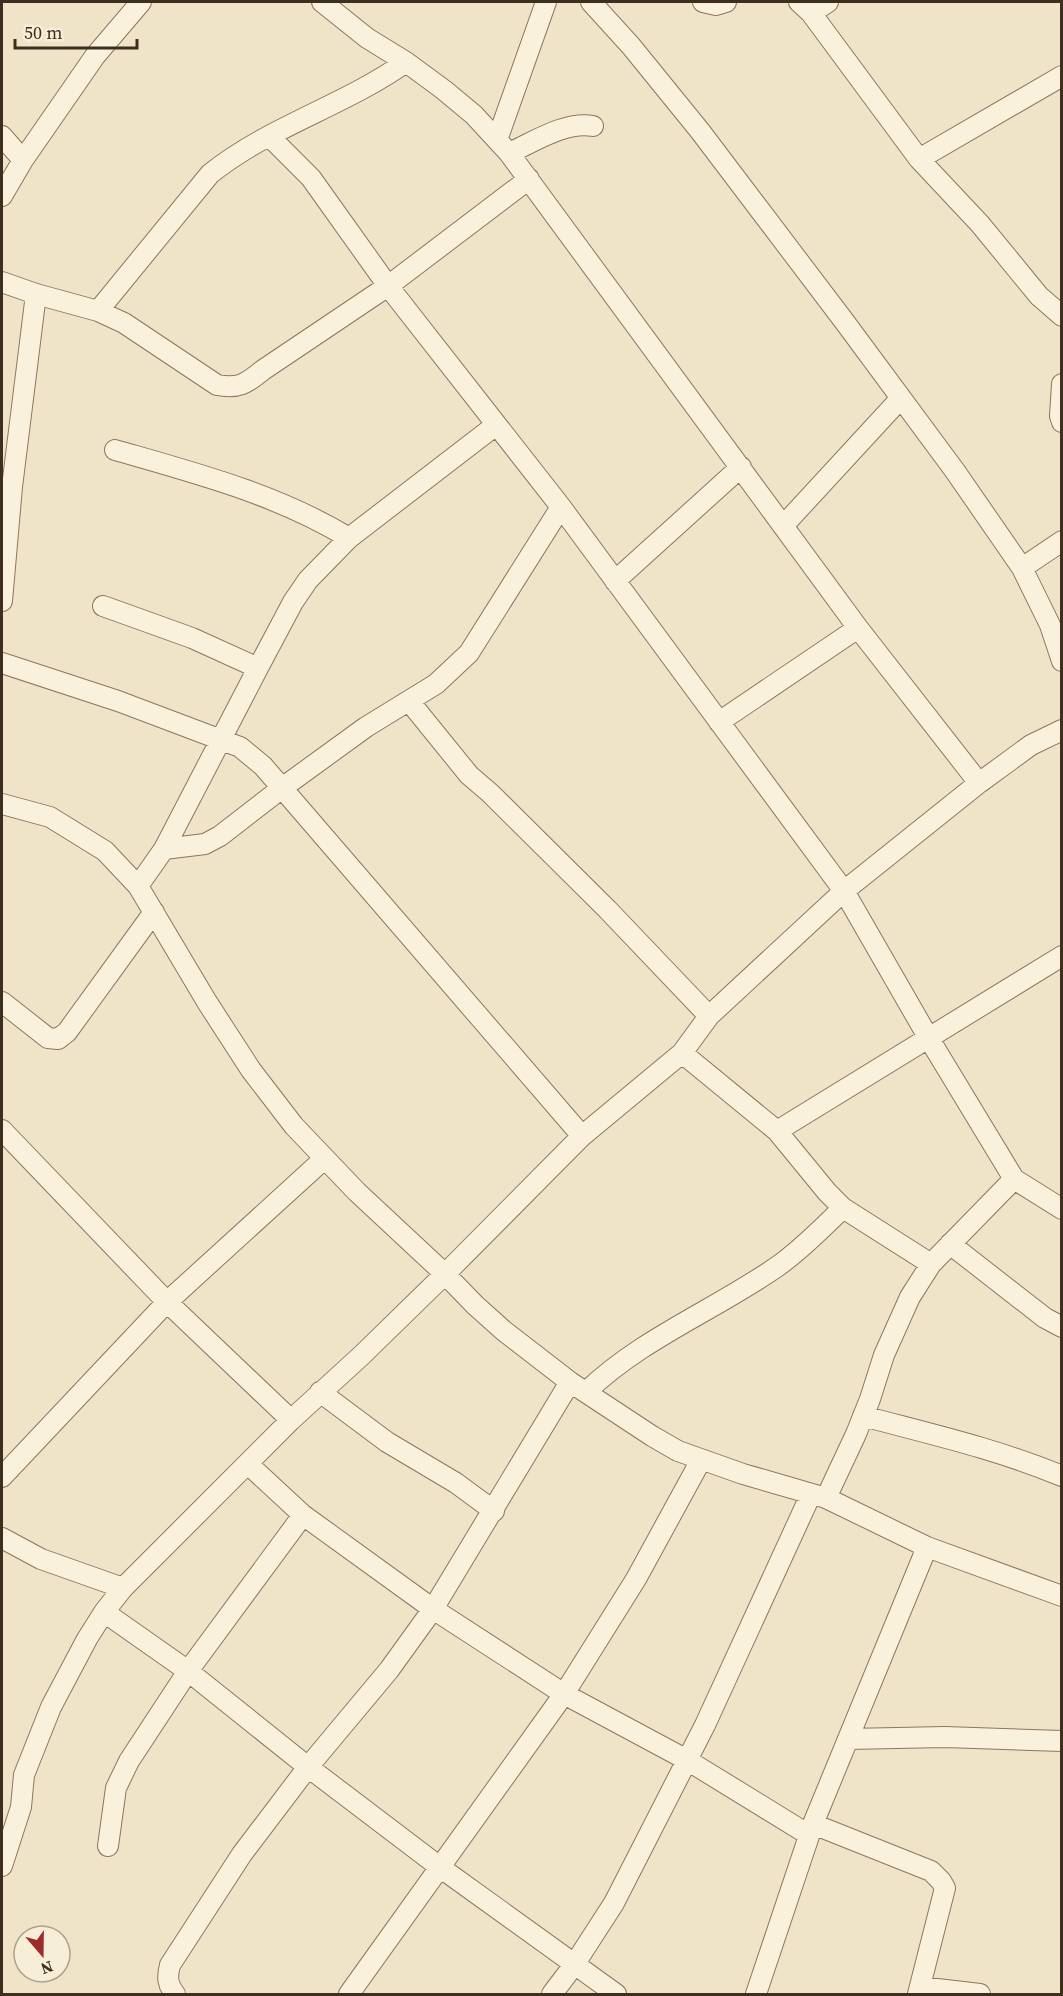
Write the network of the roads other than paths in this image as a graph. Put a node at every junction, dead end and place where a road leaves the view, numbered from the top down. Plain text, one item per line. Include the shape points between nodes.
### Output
1 (141, 2) edge
2 (322, 2) edge
3 (546, 2) edge
4 (591, 2) edge
5 (703, 2) edge
6 (726, 2) edge
7 (828, 2) edge
8 (805, 7) edge
9 (406, 62) junction
10 (1062, 76) edge
11 (593, 126) dead end
12 (2, 136) edge
13 (269, 136) junction
14 (503, 146) junction
15 (919, 159) junction
16 (23, 160) junction
17 (529, 179) junction
18 (2, 196) edge
19 (2, 282) edge
20 (388, 286) junction
21 (36, 294) junction
22 (98, 310) junction
23 (1062, 316) edge
24 (1062, 384) edge
25 (901, 398) junction
26 (1062, 422) edge
27 (496, 425) junction
28 (115, 450) dead end
29 (741, 467) junction
30 (561, 507) junction
31 (783, 526) junction
32 (349, 538) junction
33 (1062, 541) edge
34 (3, 561) edge
35 (1022, 568) junction
36 (615, 581) junction
37 (2, 601) edge
38 (104, 606) dead end
39 (858, 628) junction
40 (1062, 661) edge
41 (2, 663) edge
42 (258, 668) junction
43 (409, 701) junction
44 (719, 722) junction
45 (1062, 730) edge
46 (221, 739) junction
47 (979, 783) junction
48 (282, 788) junction
49 (2, 804) edge
50 (164, 849) junction
51 (138, 886) junction
52 (844, 891) junction
53 (154, 912) junction
54 (1062, 956) edge
55 (2, 1002) edge
56 (709, 1016) junction
57 (928, 1036) junction
58 (682, 1053) junction
59 (2, 1130) edge
60 (777, 1131) junction
61 (582, 1136) junction
62 (324, 1159) junction
63 (1014, 1179) junction
64 (843, 1208) junction
65 (1062, 1209) edge
66 (950, 1244) junction
67 (930, 1264) junction
68 (445, 1274) junction
69 (167, 1302) junction
70 (1062, 1328) edge
71 (578, 1387) junction
72 (321, 1392) junction
73 (863, 1416) junction
74 (291, 1420) junction
75 (701, 1460) junction
76 (248, 1464) junction
77 (1062, 1476) edge
78 (2, 1477) edge
79 (819, 1496) junction
80 (494, 1511) junction
81 (303, 1515) junction
82 (2, 1538) edge
83 (927, 1547) junction
84 (123, 1588) junction
85 (1062, 1596) edge
86 (433, 1609) junction
87 (104, 1612) junction
88 (188, 1671) junction
89 (564, 1694) junction
90 (848, 1739) junction
91 (1062, 1741) edge
92 (687, 1760) junction
93 (308, 1767) junction
94 (811, 1830) junction
95 (108, 1845) dead end
96 (2, 1866) edge
97 (441, 1868) junction
98 (574, 1965) junction
99 (919, 1991) edge
100 (175, 1995) edge
101 (349, 1995) edge
102 (552, 1995) edge
103 (616, 1995) edge
104 (756, 1995) edge
105 (980, 1995) edge

1 - 16 street via 95,56
2 - 9 street via 367,38
3 - 14 street
4 - 25 street via 700,131
5 - 6 street
7 - 8 street
8 - 15 street
9 - 13 street
9 - 14 street via 474,115
10 - 15 street
11 - 14 street via 574,126
12 - 16 street
13 - 20 street via 311,178
13 - 22 street via 210,174
14 - 17 street
15 - 23 street via 980,224 1039,296
16 - 18 street
17 - 20 street
17 - 29 street
19 - 21 street
20 - 22 street via 233,388 217,385
20 - 27 street
21 - 22 street
21 - 34 street
24 - 26 street
25 - 31 street
25 - 35 street
27 - 30 street
27 - 32 street
28 - 32 street via 280,501
29 - 31 street
29 - 36 street
30 - 36 street
30 - 43 street via 469,653 436,684
31 - 39 street
32 - 42 street via 308,580
33 - 35 street
34 - 37 street
35 - 40 street via 1050,625
36 - 44 street
38 - 42 street via 192,638
39 - 44 street
39 - 47 street
41 - 46 street via 118,700
42 - 46 street
43 - 48 street
43 - 56 street via 469,775 607,909
44 - 52 street
45 - 47 street via 1031,745
46 - 48 street via 240,747
46 - 50 street
47 - 52 street
48 - 50 street via 205,844
48 - 61 street
49 - 51 street via 50,817 105,851
50 - 51 street
51 - 53 street
52 - 56 street
52 - 57 street
53 - 55 street via 58,1039 48,1038
53 - 62 street via 251,1070
54 - 57 street
56 - 58 street
57 - 60 street
57 - 63 street
58 - 60 street
58 - 61 street
59 - 69 street
60 - 64 street
61 - 68 street
62 - 68 street
62 - 69 street
63 - 65 street
63 - 66 street
64 - 67 street
64 - 71 street via 776,1267
66 - 67 street
66 - 70 street
67 - 73 street via 892,1336
68 - 71 street via 504,1331
68 - 72 street
69 - 74 street
69 - 78 street
71 - 75 street via 652,1436
71 - 80 street
72 - 74 street
72 - 80 street via 387,1442
73 - 77 street via 988,1450
73 - 79 street
74 - 76 street
75 - 79 street
75 - 89 street via 636,1579
76 - 81 street
76 - 84 street
79 - 83 street
79 - 92 street
80 - 86 street
81 - 86 street
81 - 88 street
82 - 84 street via 41,1559
83 - 85 street
83 - 90 street
84 - 87 street
86 - 89 street
86 - 93 street via 389,1670
87 - 88 street
87 - 96 street via 51,1707 24,1775 21,1807
88 - 93 street
88 - 95 street via 129,1761 116,1788
89 - 92 street
89 - 97 street
90 - 91 street
90 - 94 street
92 - 94 street
92 - 98 street via 614,1903
93 - 97 street
93 - 100 street via 242,1854 170,1965 167,1975
94 - 99 street via 931,1871 941,1881 945,1888
94 - 104 street
97 - 98 street
97 - 101 street
98 - 102 street
98 - 103 street
99 - 105 street

